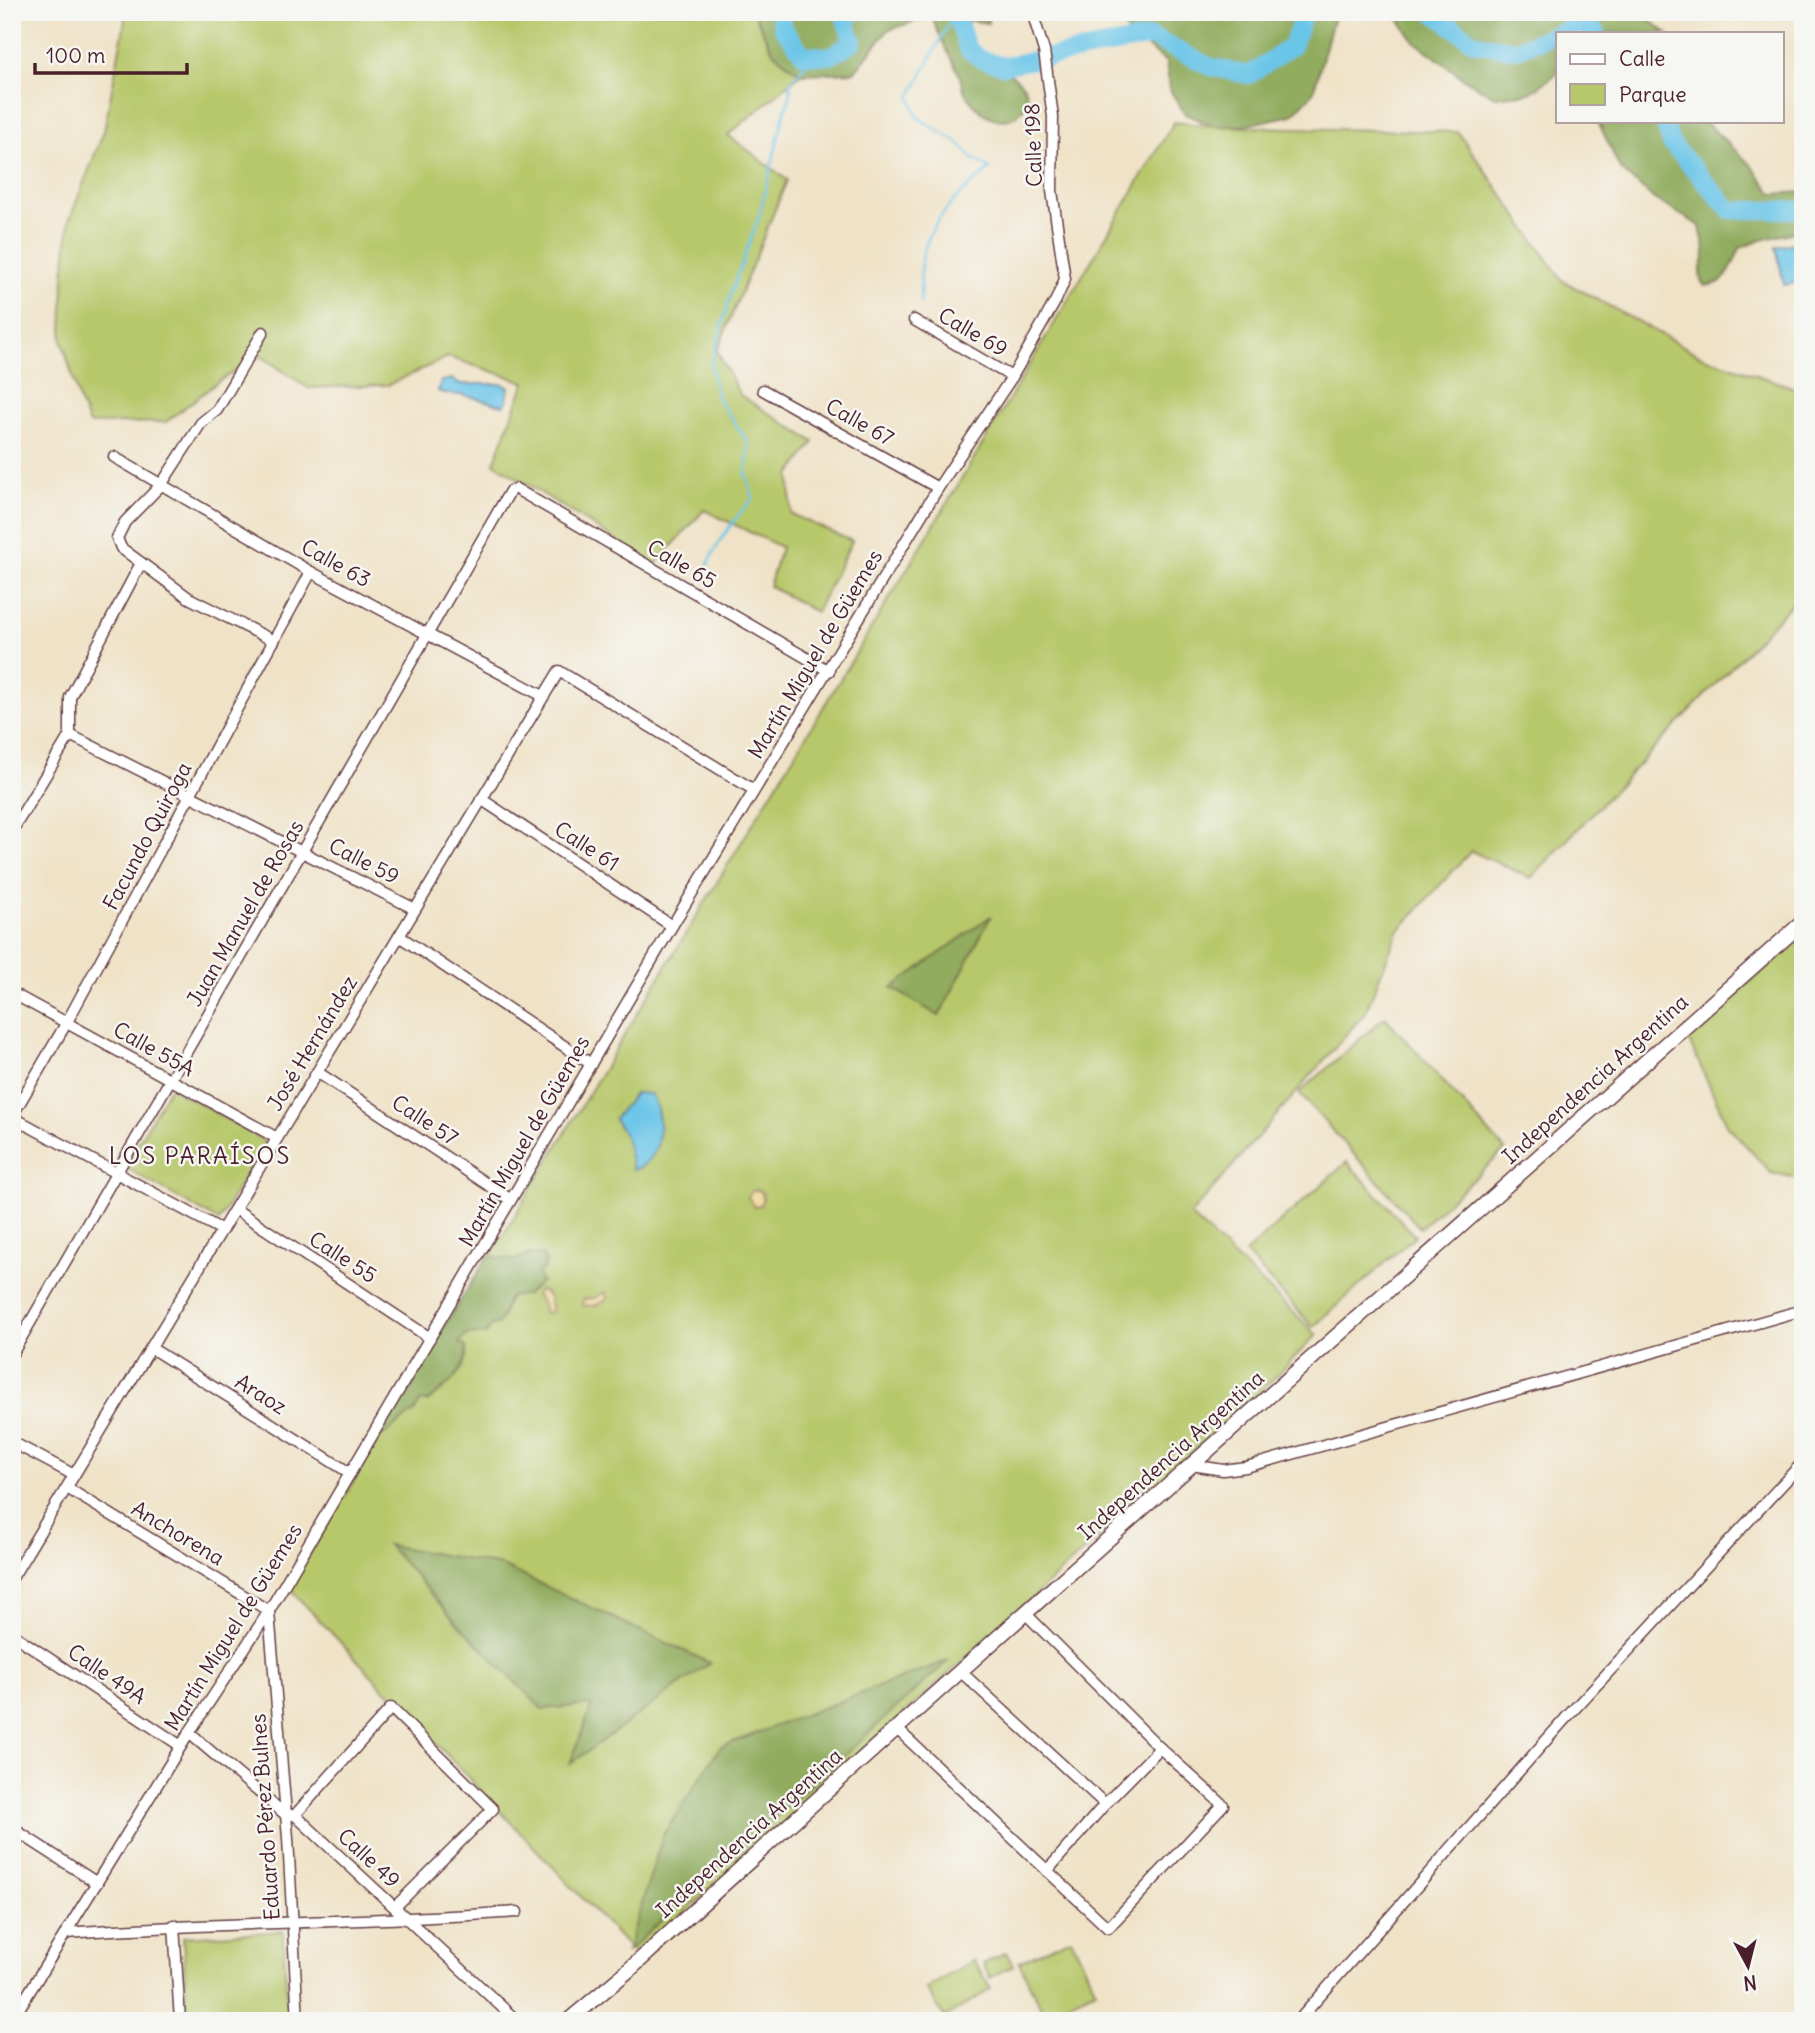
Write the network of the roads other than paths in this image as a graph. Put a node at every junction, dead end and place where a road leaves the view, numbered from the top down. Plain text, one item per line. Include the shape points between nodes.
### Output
1 (1032, 12) edge
2 (1065, 279) joint
3 (914, 320) dead end
4 (263, 332) dead end
5 (1012, 377) junction
6 (763, 390) dead end
7 (114, 457) dead end
8 (161, 485) junction
9 (938, 488) junction
10 (513, 490) joint
11 (141, 563) junction
12 (311, 572) junction
13 (428, 635) junction
14 (274, 641) junction
15 (829, 671) junction
16 (544, 696) junction
17 (70, 735) junction
18 (754, 790) junction
19 (190, 797) junction
20 (481, 799) junction
21 (12, 831) edge
22 (303, 851) junction
23 (415, 909) junction
24 (1803, 922) edge
25 (672, 926) junction
26 (399, 936) junction
27 (12, 993) edge
28 (67, 1023) junction
29 (591, 1064) junction
30 (317, 1072) junction
31 (171, 1080) junction
32 (12, 1116) edge
33 (277, 1138) junction
34 (116, 1174) junction
35 (511, 1200) junction
36 (235, 1209) junction
37 (222, 1230) junction
38 (1803, 1310) edge
39 (430, 1338) junction
40 (151, 1348) junction
41 (12, 1354) edge
42 (12, 1442) edge
43 (1803, 1462) edge
44 (1192, 1465) junction
45 (350, 1473) junction
46 (74, 1475) junction
47 (66, 1488) junction
48 (12, 1578) edge
49 (269, 1611) junction
50 (1025, 1613) junction
51 (12, 1634) edge
52 (960, 1671) junction
53 (896, 1728) junction
54 (189, 1733) junction
55 (181, 1746) junction
56 (1160, 1748) junction
57 (1105, 1804) junction
58 (290, 1815) junction
59 (12, 1828) edge
60 (1047, 1871) junction
61 (97, 1883) junction
62 (395, 1907) junction
63 (517, 1912) dead end
64 (408, 1920) junction
65 (291, 1921) junction
66 (174, 1925) junction
67 (66, 1933) junction
68 (14, 2014) edge
69 (180, 2021) edge
70 (298, 2021) edge
71 (517, 2021) edge
72 (568, 2021) edge
73 (1298, 2021) edge

1 - 2 street, Calle 198 via 1048,71 1052,191
2 - 5 street, Martín Miguel de Güemes
3 - 5 street, Calle 69
4 - 8 street via 217,410 201,423
5 - 9 street, Martín Miguel de Güemes
6 - 9 street, Calle 67
7 - 8 street, Calle 63
8 - 11 street via 125,522 117,538 121,548
8 - 12 street, Calle 63
9 - 15 street, Martín Miguel de Güemes
10 - 13 street, Juan Manuel de Rosas
10 - 15 street, Calle 65
11 - 14 street via 189,598
11 - 17 street via 70,697
12 - 13 street, Calle 63
12 - 14 street, Facundo Quiroga
13 - 16 street, Calle 63
13 - 22 street, Juan Manuel de Rosas
14 - 19 street, Facundo Quiroga
15 - 18 street, Martín Miguel de Güemes
16 - 18 street, José Hernández via 559,671
16 - 20 street, José Hernández
17 - 19 street, Calle 59
17 - 21 street
18 - 25 street, Martín Miguel de Güemes
19 - 22 street, Calle 59
19 - 28 street, Facundo Quiroga
20 - 23 street, José Hernández
20 - 25 street, Calle 61
22 - 23 street, Calle 59
22 - 31 street, Juan Manuel de Rosas
23 - 26 street, José Hernández
24 - 44 main road, Independencia Argentina
25 - 29 street, Martín Miguel de Güemes
26 - 29 street
26 - 30 street, José Hernández
27 - 28 street, Calle 55A
28 - 31 street, Calle 55A
28 - 32 street, Facundo Quiroga
29 - 35 street, Martín Miguel de Güemes
30 - 33 street, José Hernández
30 - 35 street, Calle 57
31 - 33 street, Calle 55A
31 - 34 street, Juan Manuel de Rosas
32 - 34 street
33 - 36 street, José Hernández
34 - 37 street
34 - 41 street, Juan Manuel de Rosas
35 - 39 street, Martín Miguel de Güemes
36 - 37 street, José Hernández
36 - 39 street, Calle 55
37 - 40 street, José Hernández
38 - 44 street via 1246,1467 1223,1470
39 - 45 street, Martín Miguel de Güemes
40 - 45 street, Araoz
40 - 46 street, José Hernández
42 - 46 street
43 - 73 street via 1565,1719
44 - 50 main road, Independencia Argentina
45 - 49 street, Martín Miguel de Güemes
46 - 47 street, José Hernández
47 - 48 street, José Hernández
47 - 49 street, Anchorena
49 - 54 street, Martín Miguel de Güemes
49 - 58 street, Eduardo Pérez Bulnes
50 - 52 main road, Independencia Argentina
50 - 56 street
51 - 55 street, Calle 49A
52 - 53 main road, Independencia Argentina
52 - 57 street
53 - 60 street
53 - 72 main road, Independencia Argentina
54 - 55 street, Martín Miguel de Güemes
54 - 58 street, Calle 49
55 - 61 street, Martín Miguel de Güemes
56 - 57 street
56 - 60 street via 1223,1805 1108,1928
57 - 60 street
58 - 62 street, Calle 49
58 - 62 street via 391,1708 493,1809
58 - 65 street, Eduardo Pérez Bulnes
59 - 61 street
61 - 67 street, Martín Miguel de Güemes
62 - 64 street, Calle 49
63 - 64 street
64 - 65 street
64 - 71 street, Calle 49
65 - 66 street
65 - 70 street, Eduardo Pérez Bulnes
66 - 67 street
66 - 69 street
67 - 68 street, Martín Miguel de Güemes

